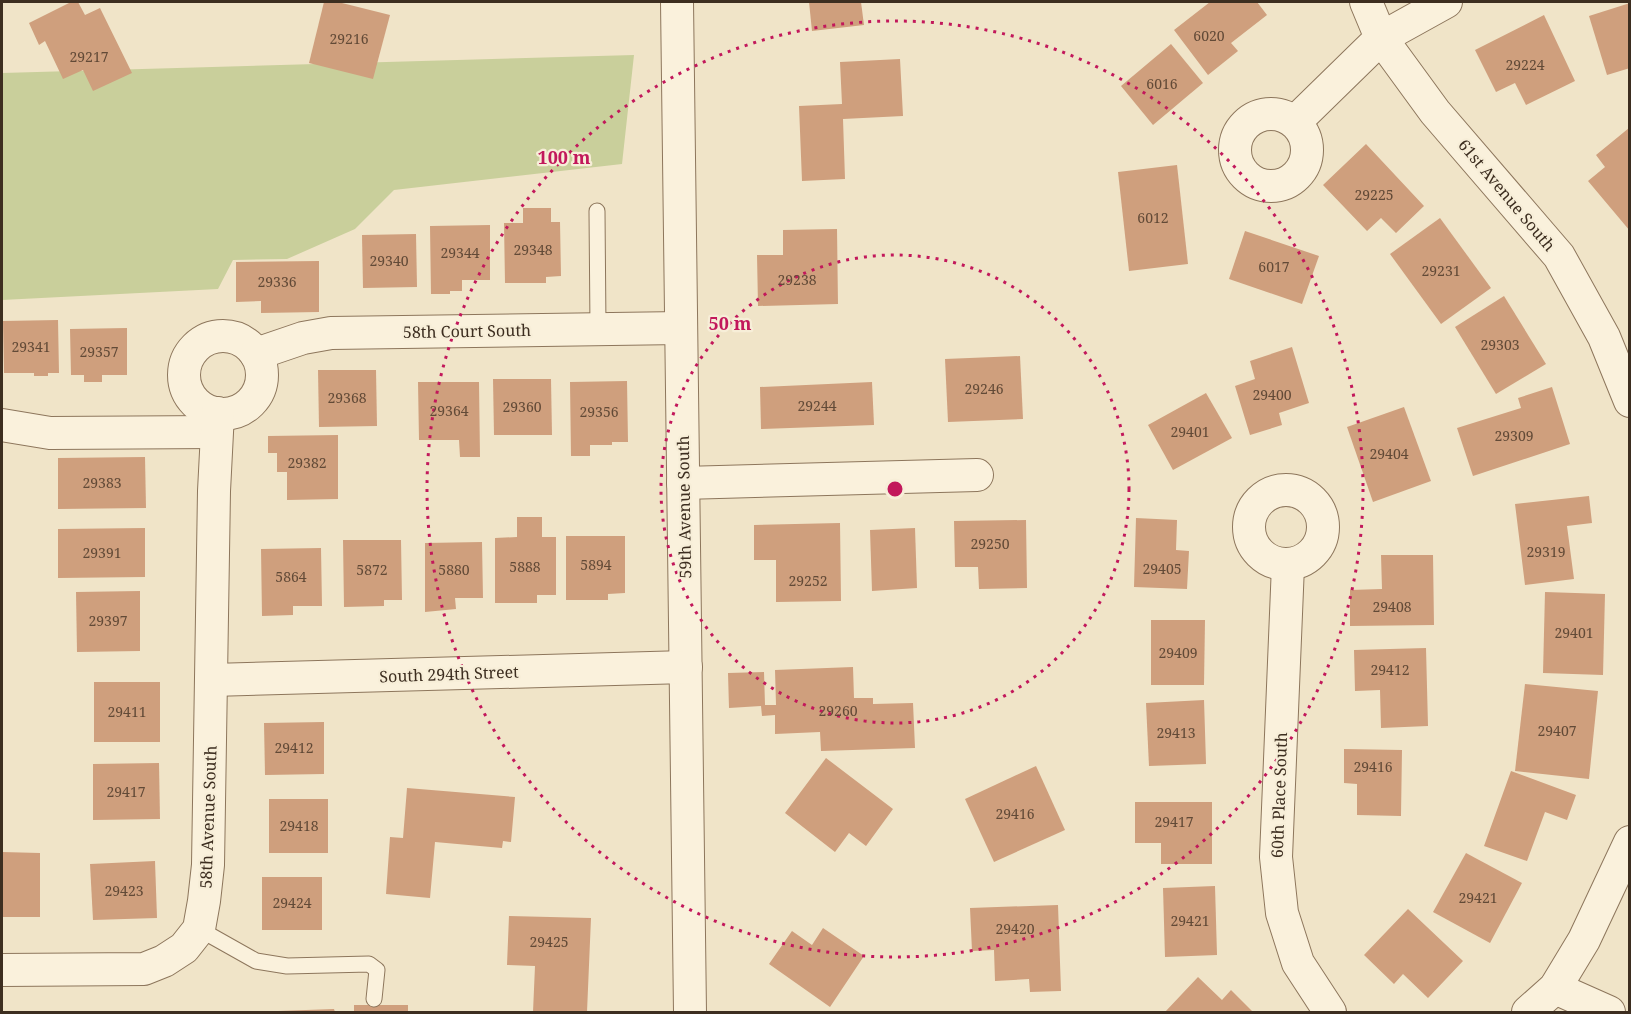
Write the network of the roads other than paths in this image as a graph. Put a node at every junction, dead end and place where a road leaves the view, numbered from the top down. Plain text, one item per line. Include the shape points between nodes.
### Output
1 (677, 2) edge
2 (1366, 2) edge
3 (1446, 2) edge
4 (1381, 38) junction
5 (1295, 122) dead end
6 (597, 211) dead end
7 (598, 328) junction
8 (681, 328) junction
9 (256, 354) junction
10 (1629, 401) edge
11 (217, 423) junction
12 (2, 425) edge
13 (977, 475) dead end
14 (683, 483) junction
15 (1288, 565) dead end
16 (686, 668) junction
17 (212, 680) junction
18 (1629, 842) edge
19 (191, 939) junction
20 (2, 970) edge
21 (1555, 988) junction
22 (374, 999) dead end
23 (690, 1012) edge
24 (1330, 1012) edge
25 (1528, 1012) edge
26 (1609, 1012) edge

1 - 8 street, 59th Avenue South
2 - 4 street, 61st Avenue South
3 - 4 street
4 - 5 street
4 - 10 street, 61st Avenue South via 1435,112 1558,256 1604,337
6 - 7 lane
7 - 8 street, 58th Court South
7 - 9 street, 58th Court South via 331,333
8 - 14 street, 59th Avenue South
9 - 11 street via 261,365 259,390 253,400
9 - 11 street via 248,345 226,336 202,342 192,352 184,377 187,390
11 - 12 street via 50,434
11 - 17 street
13 - 14 street
14 - 16 street, 59th Avenue South
15 - 24 street, 60th Place South via 1276,857 1282,913 1298,963
16 - 17 street, South 294th Street
16 - 23 street, 59th Avenue South
17 - 19 street, 58th Avenue South via 208,865
18 - 21 street via 1584,940
19 - 20 street via 164,961 144,969
19 - 22 lane via 256,961 287,966 369,964 377,970
21 - 25 street
21 - 26 street

